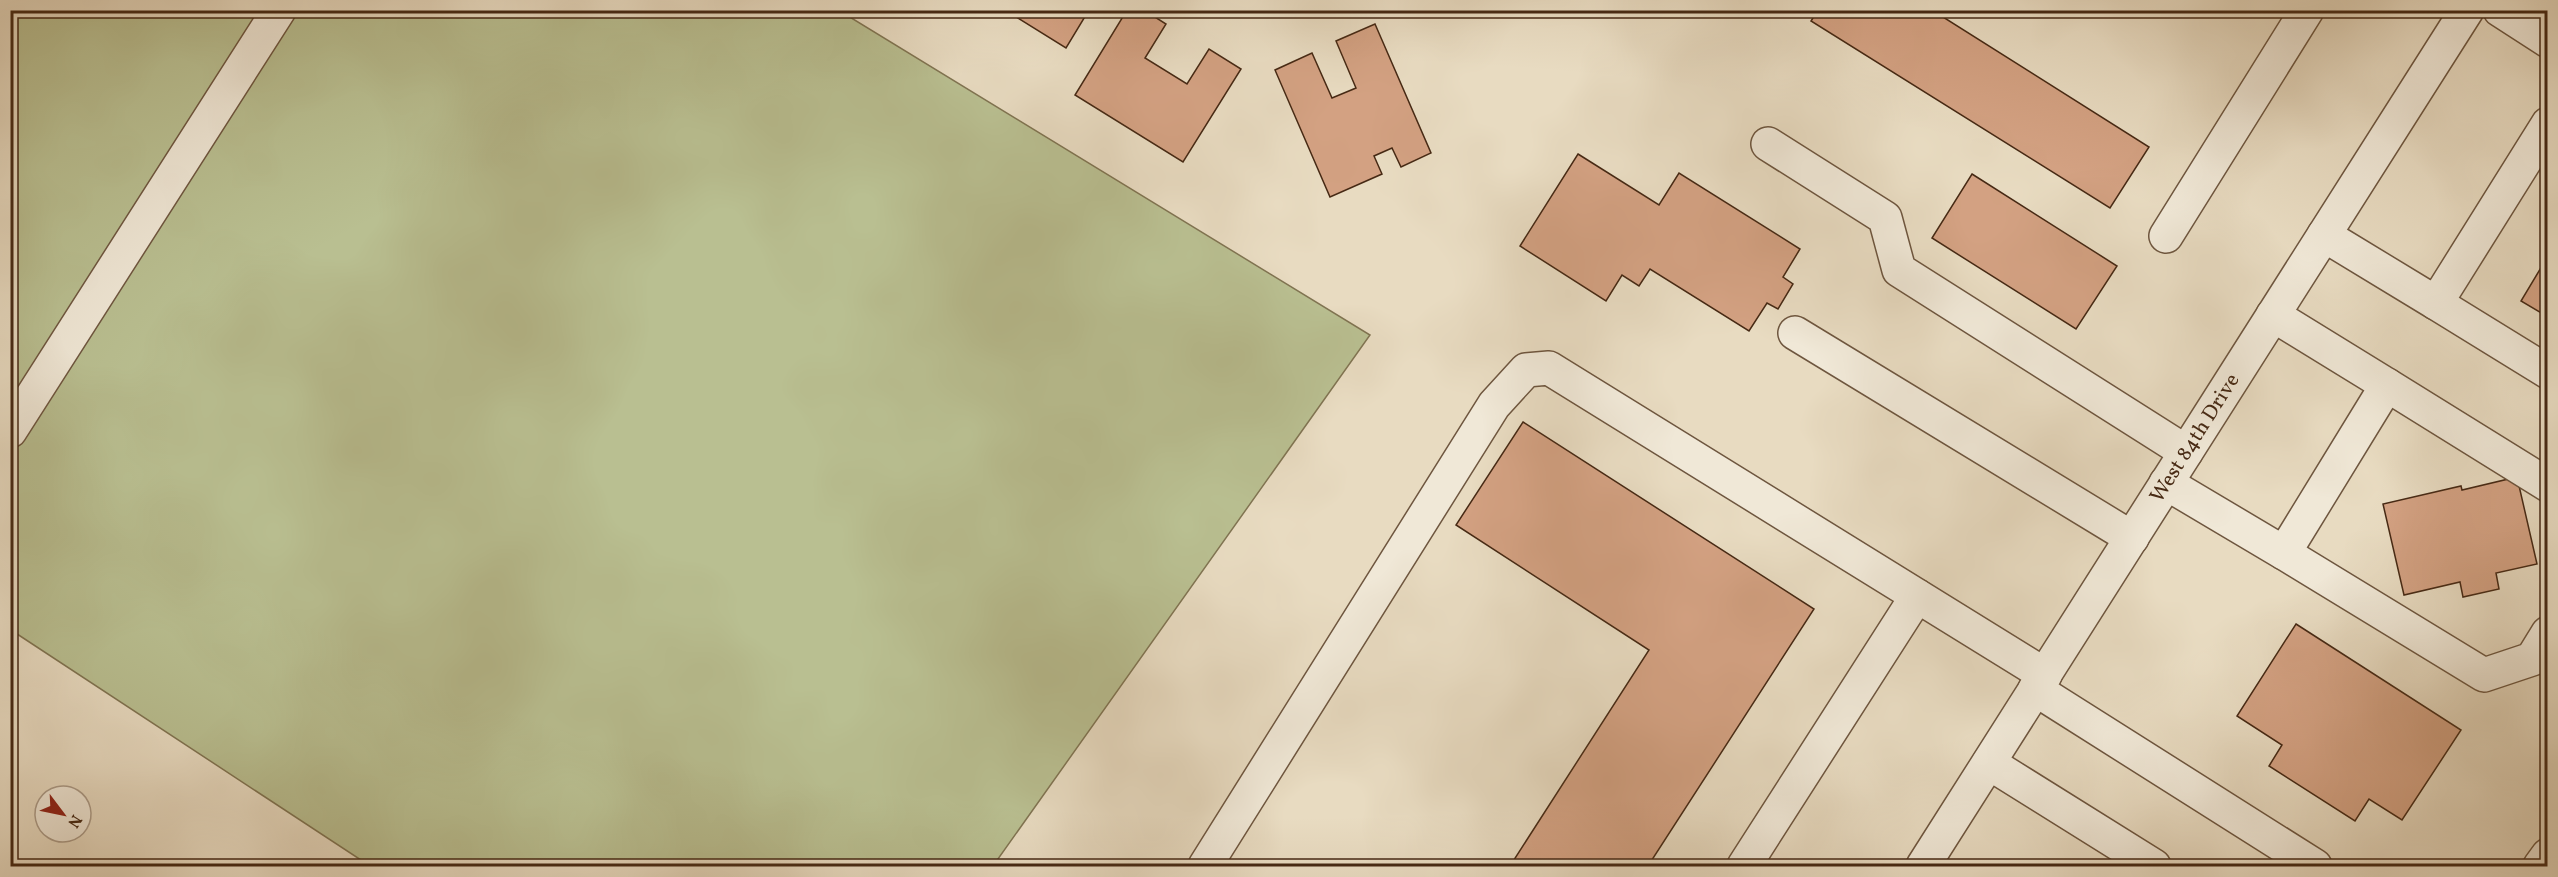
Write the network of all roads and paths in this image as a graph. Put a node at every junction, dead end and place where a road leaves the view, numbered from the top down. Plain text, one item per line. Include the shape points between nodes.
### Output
1 (279, 10) edge
2 (2307, 10) edge
3 (2467, 10) edge
4 (2500, 10) edge
5 (2547, 41) edge
6 (2547, 124) edge
7 (1768, 144) dead end
8 (2166, 236) dead end
9 (2324, 236) junction
10 (2436, 303) junction
11 (2273, 315) junction
12 (1795, 333) dead end
13 (2547, 372) edge
14 (2387, 384) junction
15 (10, 430) edge
16 (2186, 452) junction
17 (2166, 483) junction
18 (2547, 485) edge
19 (2132, 538) junction
20 (2284, 553) junction
21 (1917, 596) junction
22 (2547, 633) edge
23 (2040, 682) junction
24 (1989, 763) junction
25 (2547, 855) edge
26 (1205, 867) edge
27 (1744, 867) edge
28 (1923, 867) edge
29 (2154, 867) edge
30 (2314, 867) edge
31 (2540, 867) edge

1 - 15 street
2 - 8 street
3 - 9 street, West 84th Drive
4 - 5 street
6 - 10 street
7 - 16 street via 1885,218 1899,270
9 - 10 street
9 - 11 street, West 84th Drive
10 - 13 street
11 - 14 street
11 - 16 street, West 84th Drive
12 - 19 street
14 - 18 street
14 - 20 street
16 - 17 street, West 84th Drive
17 - 19 street, West 84th Drive
17 - 20 street
19 - 23 street, West 84th Drive
20 - 22 street via 2484,675 2532,659
21 - 23 street
21 - 26 street via 1549,368 1526,370 1494,405
21 - 27 street
23 - 24 street, West 84th Drive
23 - 30 street
24 - 28 street, West 84th Drive
24 - 29 street
25 - 31 street

